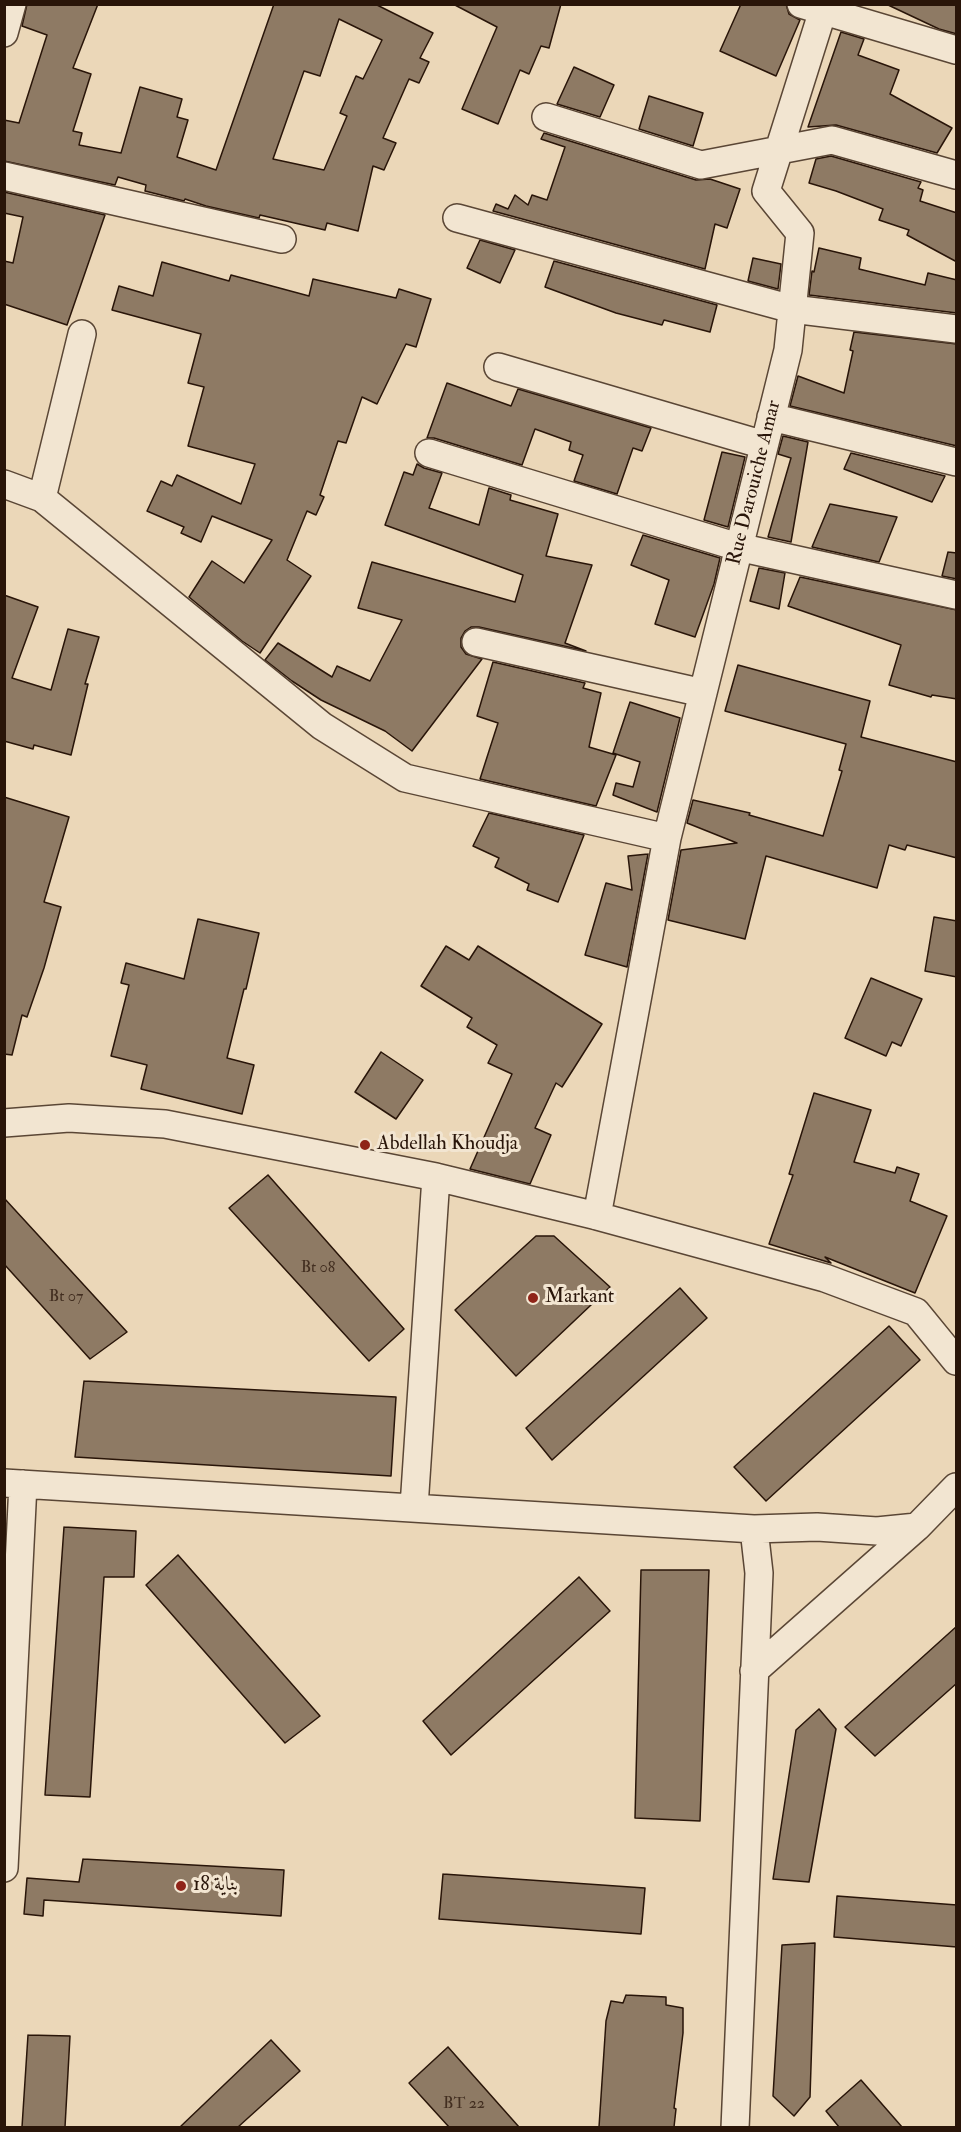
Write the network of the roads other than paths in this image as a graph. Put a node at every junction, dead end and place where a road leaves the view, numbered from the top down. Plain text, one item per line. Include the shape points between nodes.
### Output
1 (12, 4) edge
2 (816, 6) edge
3 (4, 33) edge
4 (957, 50) edge
5 (546, 117) dead end
6 (778, 151) junction
7 (4, 176) edge
8 (957, 176) edge
9 (457, 218) dead end
10 (282, 239) dead end
11 (792, 309) junction
12 (957, 329) edge
13 (82, 334) dead end
14 (498, 367) dead end
15 (771, 417) junction
16 (764, 445) junction
17 (429, 453) dead end
18 (957, 462) edge
19 (4, 484) edge
20 (42, 498) junction
21 (738, 548) junction
22 (957, 595) edge
23 (476, 642) dead end
24 (703, 693) junction
25 (667, 838) junction
26 (4, 1123) edge
27 (436, 1178) junction
28 (597, 1216) junction
29 (957, 1361) edge
30 (14, 1483) edge
31 (957, 1487) edge
32 (414, 1507) junction
33 (917, 1527) junction
34 (754, 1529) junction
35 (754, 1671) junction
36 (4, 1868) edge
37 (735, 2127) edge

1 - 3 street
2 - 4 street
2 - 6 street, Rue Darouiche Amar
5 - 6 street via 701,165
6 - 8 street via 832,140
6 - 11 street, Rue Darouiche Amar via 766,191 800,233
7 - 10 street
9 - 11 street
11 - 12 street
11 - 15 street, Rue Darouiche Amar via 788,350
13 - 20 street
14 - 16 street
15 - 16 street, Rue Darouiche Amar
15 - 18 street
16 - 21 street, Rue Darouiche Amar
17 - 21 street
19 - 20 street
20 - 25 street via 322,726 405,778
21 - 22 street
21 - 24 street, Rue Darouiche Amar
23 - 24 street
24 - 25 street, Rue Darouiche Amar
25 - 28 street, Rue Darouiche Amar
26 - 27 street via 69,1118 165,1124
27 - 28 street
27 - 32 street
28 - 29 street via 825,1278 916,1312
30 - 32 street
30 - 36 street
31 - 33 street
32 - 34 street
33 - 34 street via 877,1531 817,1527
33 - 35 street
34 - 35 street via 759,1573
35 - 37 street

